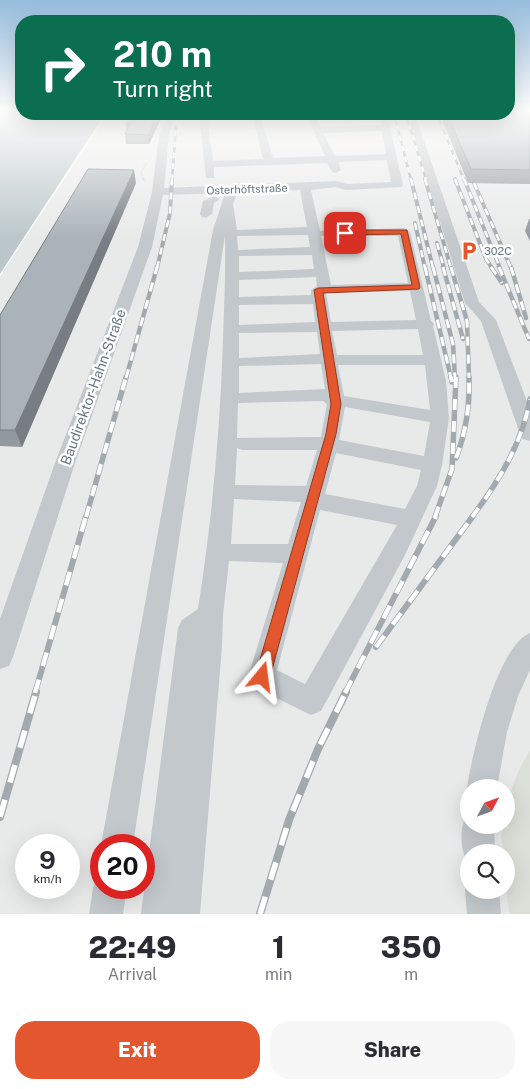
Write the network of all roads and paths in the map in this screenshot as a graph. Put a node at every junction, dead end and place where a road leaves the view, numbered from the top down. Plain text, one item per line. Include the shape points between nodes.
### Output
1 (162, 154) edge
2 (208, 154) edge
3 (267, 154) edge
4 (329, 154) edge
5 (391, 154) edge
6 (424, 154) edge
7 (392, 157) junction
8 (331, 159) junction
9 (269, 162) junction
10 (209, 164) junction
11 (336, 184) junction
12 (305, 186) junction
13 (158, 192) junction
14 (217, 199) junction
15 (240, 233) dead end
16 (319, 238) junction
17 (241, 253) dead end
18 (241, 276) dead end
19 (322, 287) junction
20 (416, 287) junction
21 (241, 301) dead end
22 (206, 306) junction
23 (426, 324) junction
24 (324, 326) junction
25 (242, 330) dead end
26 (212, 341) dead end
27 (329, 360) junction
28 (433, 360) junction
29 (242, 362) dead end
30 (242, 398) dead end
31 (335, 400) junction
32 (440, 418) junction
33 (530, 434) edge
34 (242, 443) dead end
35 (328, 446) junction
36 (432, 465) junction
37 (237, 492) dead end
38 (312, 500) junction
39 (411, 519) junction
40 (233, 553) dead end
41 (297, 554) junction
42 (210, 614) junction
43 (526, 656) edge
44 (0, 657) edge
45 (483, 779) edge
46 (119, 834) edge
47 (108, 899) edge
48 (483, 899) edge
49 (106, 914) edge
50 (158, 914) edge
51 (183, 914) edge
52 (484, 914) edge

1 - 13 street, Baudirektor-Hahn-Straße
2 - 10 street
3 - 9 street
4 - 8 street
5 - 7 street
6 - 33 street via 472,303 488,320
7 - 8 street
7 - 11 street, Osterhöftstraße via 397,185 346,187
8 - 9 street
8 - 11 street via 340,179
9 - 10 street
10 - 14 street
11 - 12 street, Osterhöftstraße
12 - 14 street, Osterhöftstraße
12 - 16 street
13 - 14 street, Osterhöftstraße
13 - 44 street, Baudirektor-Hahn-Straße via 145,247 65,463
14 - 22 street via 219,230
14 - 42 street via 232,237 230,402
15 - 16 street
16 - 17 street
16 - 19 street
16 - 20 street via 404,232
18 - 19 street
19 - 20 street
19 - 21 street
19 - 24 street
20 - 23 street
22 - 26 street via 215,307
22 - 46 street
23 - 24 street
23 - 28 street
24 - 25 street
24 - 27 street
27 - 28 street
27 - 29 street
27 - 31 street
28 - 32 street
30 - 31 street via 327,395
31 - 32 street
31 - 35 street
32 - 36 street
34 - 35 street via 319,443
35 - 36 street
35 - 38 street
36 - 39 street via 427,486
37 - 38 street via 306,494
38 - 39 street
38 - 41 street
39 - 41 street via 311,701 262,677
40 - 41 street
42 - 50 street via 191,628
42 - 51 street
43 - 45 street via 499,713
47 - 49 street
48 - 52 street

